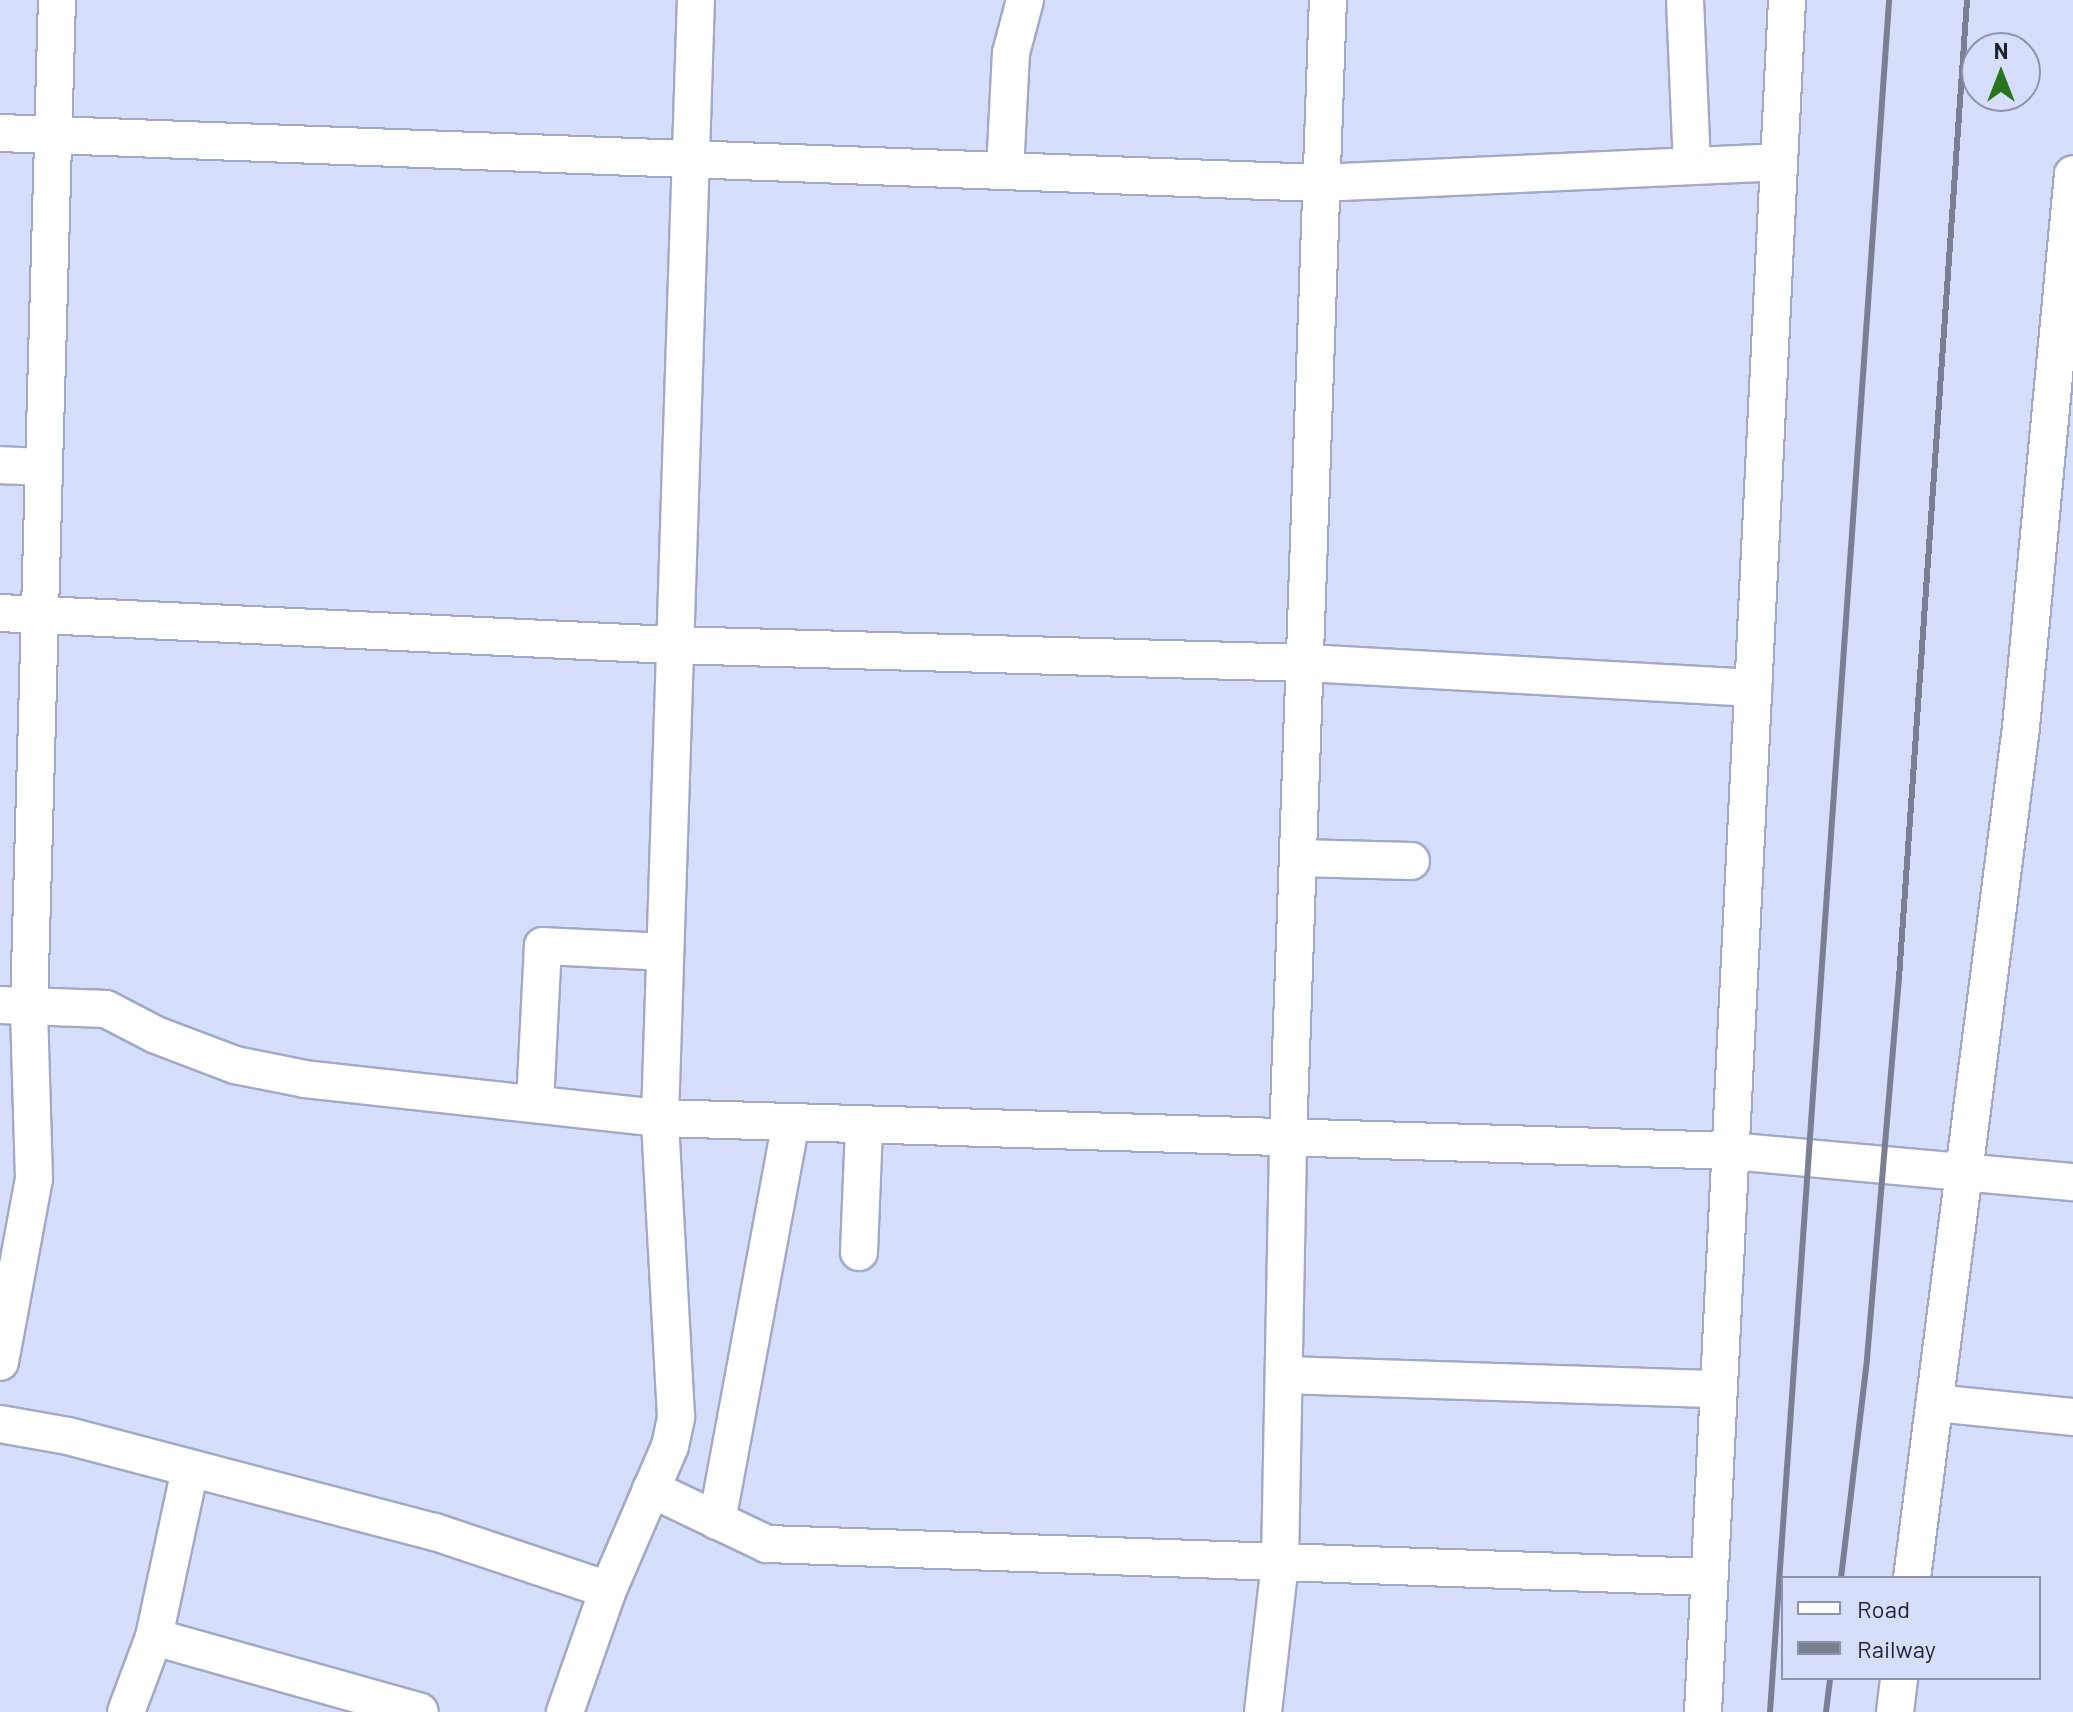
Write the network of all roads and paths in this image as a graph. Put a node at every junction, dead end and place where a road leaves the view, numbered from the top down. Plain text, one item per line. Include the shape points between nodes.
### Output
1 (57, 0) edge
2 (696, 0) edge
3 (1025, 0) edge
4 (1328, 0) edge
5 (1685, 0) edge
6 (1787, 0) edge
7 (0, 133) edge
8 (52, 135) junction
9 (690, 159) junction
10 (1776, 162) junction
11 (1692, 166) junction
12 (1005, 171) junction
13 (2073, 174) edge
14 (1321, 183) junction
15 (2070, 226) edge
16 (0, 465) edge
17 (43, 467) junction
18 (0, 613) edge
19 (39, 619) junction
20 (671, 645) junction
21 (1307, 663) junction
22 (1753, 688) junction
23 (1299, 858) junction
24 (1411, 861) dead end
25 (664, 952) junction
26 (15, 1006) edge
27 (535, 1103) junction
28 (660, 1118) junction
29 (791, 1123) junction
30 (864, 1125) junction
31 (1288, 1138) junction
32 (1731, 1151) junction
33 (1966, 1171) junction
34 (2073, 1182) edge
35 (859, 1252) dead end
36 (0, 1362) edge
37 (1287, 1375) junction
38 (1715, 1389) junction
39 (1935, 1403) junction
40 (2073, 1417) edge
41 (0, 1424) edge
42 (190, 1469) junction
43 (651, 1489) junction
44 (717, 1521) junction
45 (1280, 1562) junction
46 (1912, 1576) edge
47 (1709, 1577) junction
48 (608, 1590) junction
49 (154, 1637) junction
50 (1899, 1680) edge
51 (126, 1712) edge
52 (420, 1712) edge
53 (565, 1712) edge
54 (1263, 1712) edge
55 (1703, 1712) edge
56 (1895, 1712) edge

1 - 8 street
2 - 9 street
3 - 12 street via 1011,53
4 - 14 street
5 - 11 street
6 - 10 street
7 - 8 street
8 - 9 street
8 - 17 street
9 - 12 street
9 - 20 street
10 - 11 street
10 - 22 street
11 - 14 street
12 - 14 street
13 - 15 street
14 - 21 street
15 - 33 street via 2021,727
16 - 17 street
17 - 19 street
18 - 19 street
19 - 20 street
19 - 26 street
20 - 21 street
20 - 25 street
21 - 22 street
21 - 23 street
22 - 32 street
23 - 24 street
23 - 31 street
25 - 27 street via 543,946
25 - 28 street
26 - 27 street via 106,1009 235,1065 305,1079
26 - 36 street via 34,1179
27 - 28 street
28 - 29 street
28 - 43 street via 677,1394 670,1446
29 - 30 street
29 - 44 street
30 - 31 street
30 - 35 street
31 - 32 street
31 - 37 street
32 - 33 street
32 - 38 street
33 - 34 street
33 - 39 street
37 - 38 street
37 - 45 street
38 - 47 street
39 - 40 street
39 - 46 street
41 - 42 street
42 - 48 street via 435,1532
42 - 49 street
43 - 44 street
43 - 48 street
44 - 45 street via 767,1544
45 - 47 street
45 - 54 street
47 - 55 street
48 - 53 street
49 - 51 street
49 - 52 street
50 - 56 street

